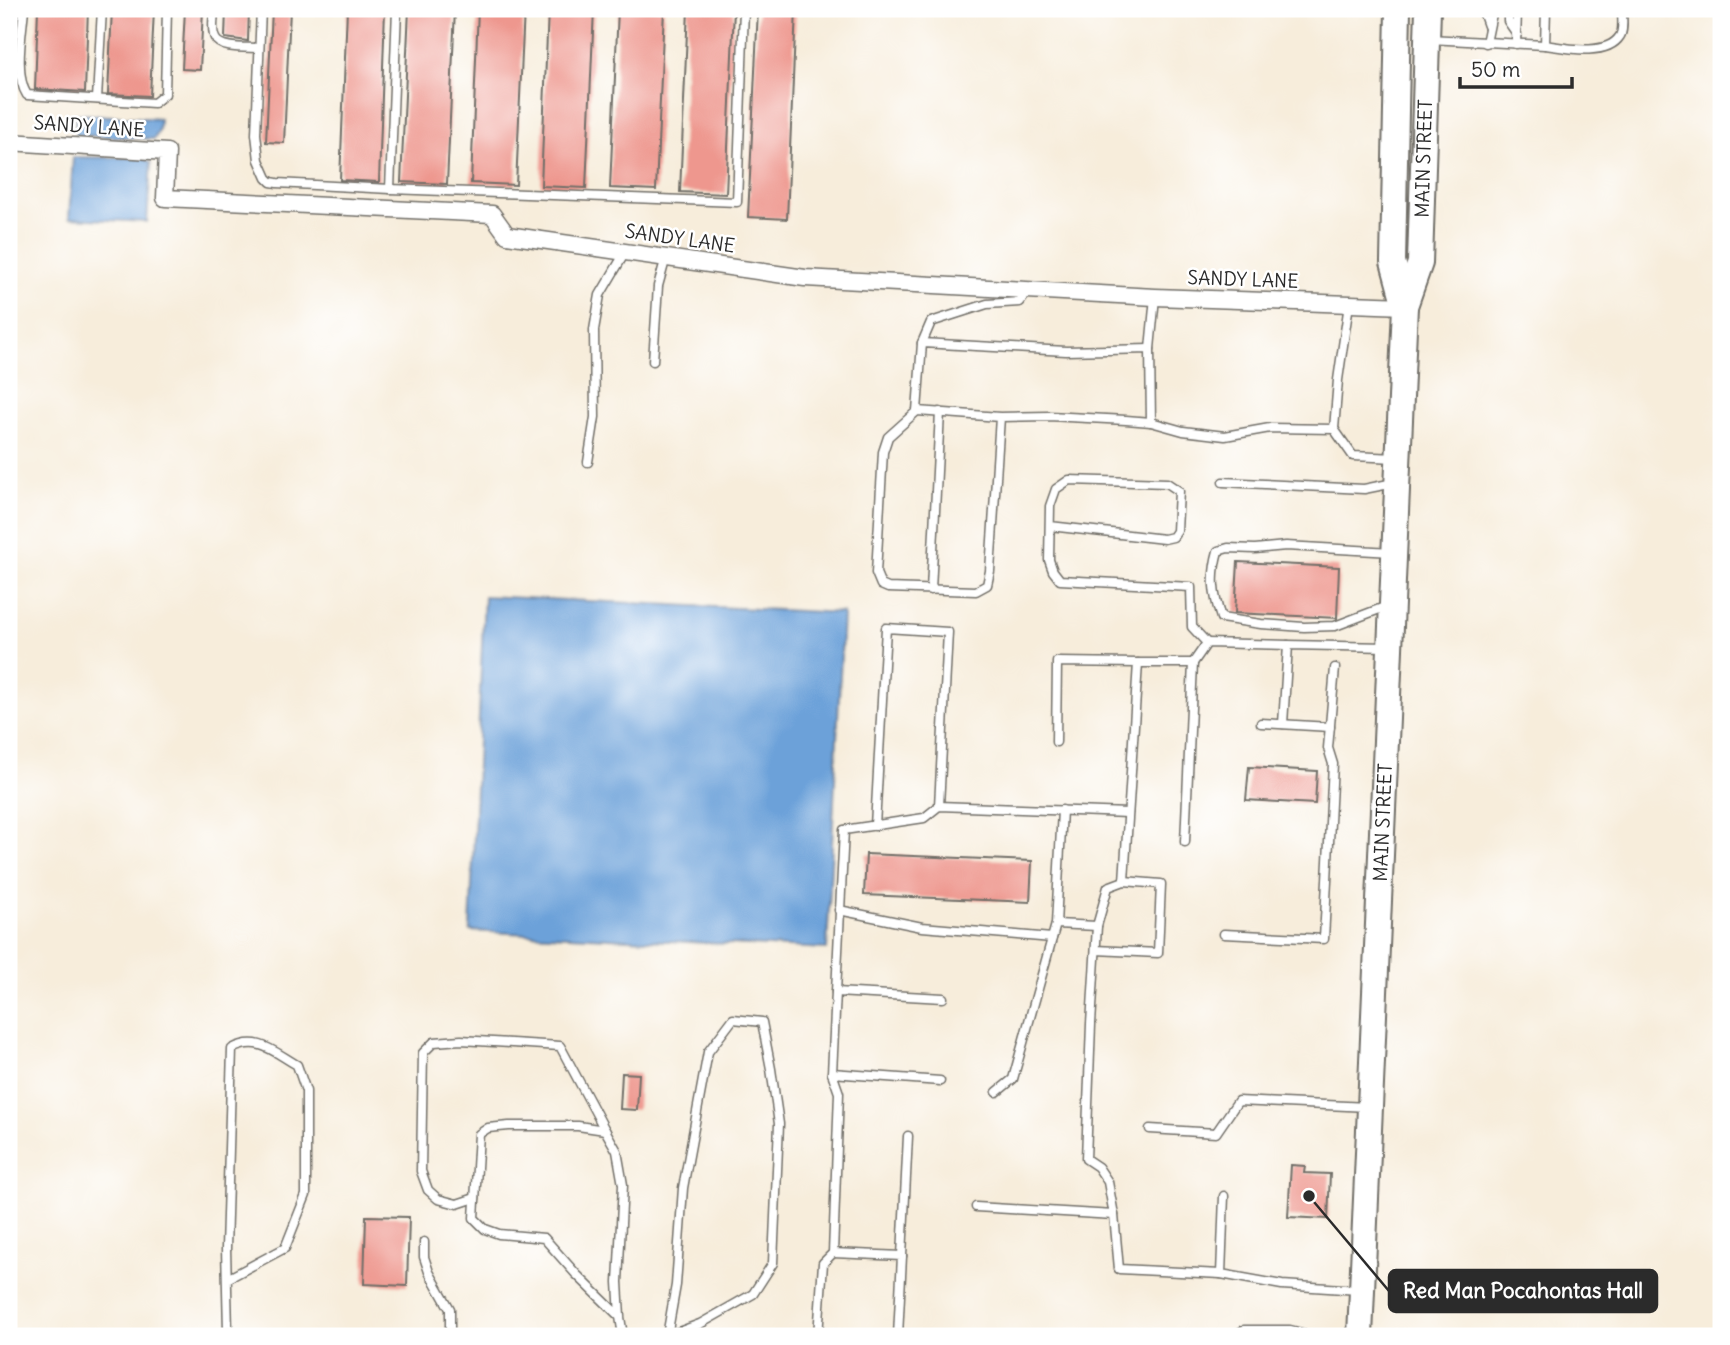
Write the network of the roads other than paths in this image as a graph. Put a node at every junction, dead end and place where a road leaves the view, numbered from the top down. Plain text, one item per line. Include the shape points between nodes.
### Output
1 (24, 9) edge
2 (102, 9) edge
3 (167, 9) edge
4 (214, 9) edge
5 (261, 9) edge
6 (397, 9) edge
7 (744, 9) edge
8 (1398, 9) edge
9 (1428, 9) edge
10 (1482, 9) edge
11 (1493, 9) edge
12 (1508, 9) edge
13 (1517, 9) edge
14 (1546, 9) edge
15 (1622, 9) edge
16 (1489, 27) junction
17 (1517, 34) junction
18 (1427, 39) junction
19 (1486, 43) junction
20 (1516, 44) junction
21 (1545, 45) junction
22 (260, 48) junction
23 (97, 99) junction
24 (9, 142) edge
25 (390, 189) junction
26 (626, 251) junction
27 (666, 257) junction
28 (1028, 290) junction
29 (1155, 297) junction
30 (1349, 304) junction
31 (1405, 306) junction
32 (922, 343) junction
33 (1150, 349) junction
34 (653, 361) dead end
35 (917, 411) junction
36 (940, 412) junction
37 (1000, 416) junction
38 (1152, 422) junction
39 (1334, 429) junction
40 (588, 462) dead end
41 (1399, 470) junction
42 (1223, 482) dead end
43 (1050, 526) junction
44 (1395, 552) junction
45 (931, 590) junction
46 (1393, 604) junction
47 (1207, 643) junction
48 (1288, 645) junction
49 (1391, 647) junction
50 (1138, 663) junction
51 (1193, 663) junction
52 (1335, 668) dead end
53 (1261, 723) dead end
54 (1283, 724) junction
55 (1330, 727) junction
56 (1056, 742) dead end
57 (939, 806) junction
58 (1062, 810) junction
59 (1129, 813) junction
60 (875, 825) junction
61 (1185, 842) dead end
62 (1124, 881) junction
63 (839, 910) junction
64 (1056, 925) junction
65 (1097, 926) junction
66 (1224, 934) dead end
67 (1052, 938) junction
68 (1096, 950) junction
69 (835, 992) junction
70 (943, 998) dead end
71 (832, 1073) junction
72 (940, 1081) dead end
73 (997, 1092) dead end
74 (1370, 1108) junction
75 (1150, 1129) dead end
76 (605, 1130) junction
77 (908, 1136) dead end
78 (1224, 1196) dead end
79 (475, 1198) junction
80 (976, 1207) dead end
81 (1114, 1215) junction
82 (424, 1242) dead end
83 (832, 1253) junction
84 (902, 1256) junction
85 (1221, 1274) junction
86 (227, 1279) junction
87 (1362, 1290) junction
88 (620, 1317) junction
89 (229, 1336) edge
90 (450, 1336) edge
91 (623, 1336) edge
92 (668, 1336) edge
93 (818, 1336) edge
94 (898, 1336) edge
95 (1234, 1336) edge
96 (1303, 1336) edge
97 (1360, 1336) edge

1 - 23 lane via 19,75 27,95
2 - 23 lane
3 - 23 lane via 165,94 154,103
4 - 22 lane via 217,42
5 - 22 lane
6 - 25 lane
7 - 25 lane via 737,202
8 - 31 main road, MAIN STREET via 1393,261
9 - 18 main road, MAIN STREET
10 - 16 lane
11 - 16 lane
12 - 17 lane via 1508,20
13 - 17 lane
14 - 21 lane
15 - 21 lane via 1621,32 1609,45 1594,49
16 - 19 lane
17 - 20 lane
18 - 19 lane
18 - 31 main road, MAIN STREET via 1420,263
19 - 20 lane
20 - 21 lane
22 - 25 lane via 256,134 258,160 267,178 277,183
24 - 26 street, SANDY LANE via 167,152 165,198 492,214 507,235
26 - 27 street, SANDY LANE
26 - 40 lane via 600,295
27 - 28 street, SANDY LANE via 805,278
27 - 34 lane via 658,286
28 - 29 street, SANDY LANE
28 - 32 lane via 1020,302 987,304 931,322
29 - 30 street, SANDY LANE
29 - 33 lane
30 - 31 street, SANDY LANE
30 - 39 lane
31 - 41 main road, MAIN STREET
32 - 33 lane via 1066,351
32 - 35 lane
33 - 38 lane
35 - 36 lane
35 - 45 lane via 888,437 883,452 876,573 888,589
36 - 37 lane
36 - 45 lane
37 - 38 lane
37 - 45 lane via 987,585 976,592
38 - 39 lane via 1183,432 1225,436 1270,428
39 - 41 lane via 1353,456
41 - 42 lane via 1364,489
41 - 44 main road, MAIN STREET
43 - 43 lane via 1056,489 1069,480 1167,483 1179,491 1177,531 1172,537
43 - 47 lane via 1049,560 1060,580 1191,587 1192,627
44 - 46 main road, MAIN STREET
44 - 46 lane via 1228,548 1217,551 1213,568 1221,618 1335,626
46 - 49 main road, MAIN STREET
47 - 48 lane
47 - 51 lane
48 - 49 lane
48 - 54 lane
49 - 74 main road, MAIN STREET
50 - 51 lane
50 - 56 lane via 1057,662
50 - 59 lane
51 - 61 lane
52 - 55 lane
53 - 54 lane
54 - 55 lane
55 - 66 lane via 1328,748 1333,764 1324,939
57 - 58 lane
57 - 60 lane via 924,818
57 - 60 lane via 948,632 886,628
58 - 59 lane
58 - 64 lane
59 - 62 lane
60 - 63 lane via 844,830
62 - 65 lane via 1108,887
62 - 68 lane via 1161,884 1158,953
63 - 67 lane via 922,926
63 - 69 lane
64 - 65 lane
64 - 67 lane
65 - 68 lane
67 - 73 lane via 1013,1079
68 - 81 lane via 1086,1159 1108,1182
69 - 70 lane
69 - 71 lane
71 - 72 lane
71 - 83 lane via 839,1093
74 - 75 lane via 1238,1101 1216,1133
74 - 87 main road, MAIN STREET
76 - 79 lane via 578,1126 488,1128 479,1134
76 - 79 lane via 560,1046 434,1042 423,1053 421,1171 438,1199 457,1204
76 - 88 lane via 617,1151 623,1185
77 - 84 lane
78 - 85 lane
79 - 88 lane via 474,1217 485,1229 544,1238
80 - 81 lane
81 - 85 lane via 1119,1269
82 - 90 lane via 429,1272 450,1309
83 - 84 lane
83 - 93 lane via 822,1263
84 - 94 lane
85 - 87 lane via 1282,1285
86 - 86 lane via 232,1049 260,1043 297,1065 306,1091 306,1195 285,1248
86 - 89 lane
87 - 97 main road, MAIN STREET
88 - 91 lane
92 - 92 lane via 753,1294 773,1263 779,1124 762,1022 733,1019 708,1052 683,1188
95 - 96 lane via 1244,1330 1290,1330

